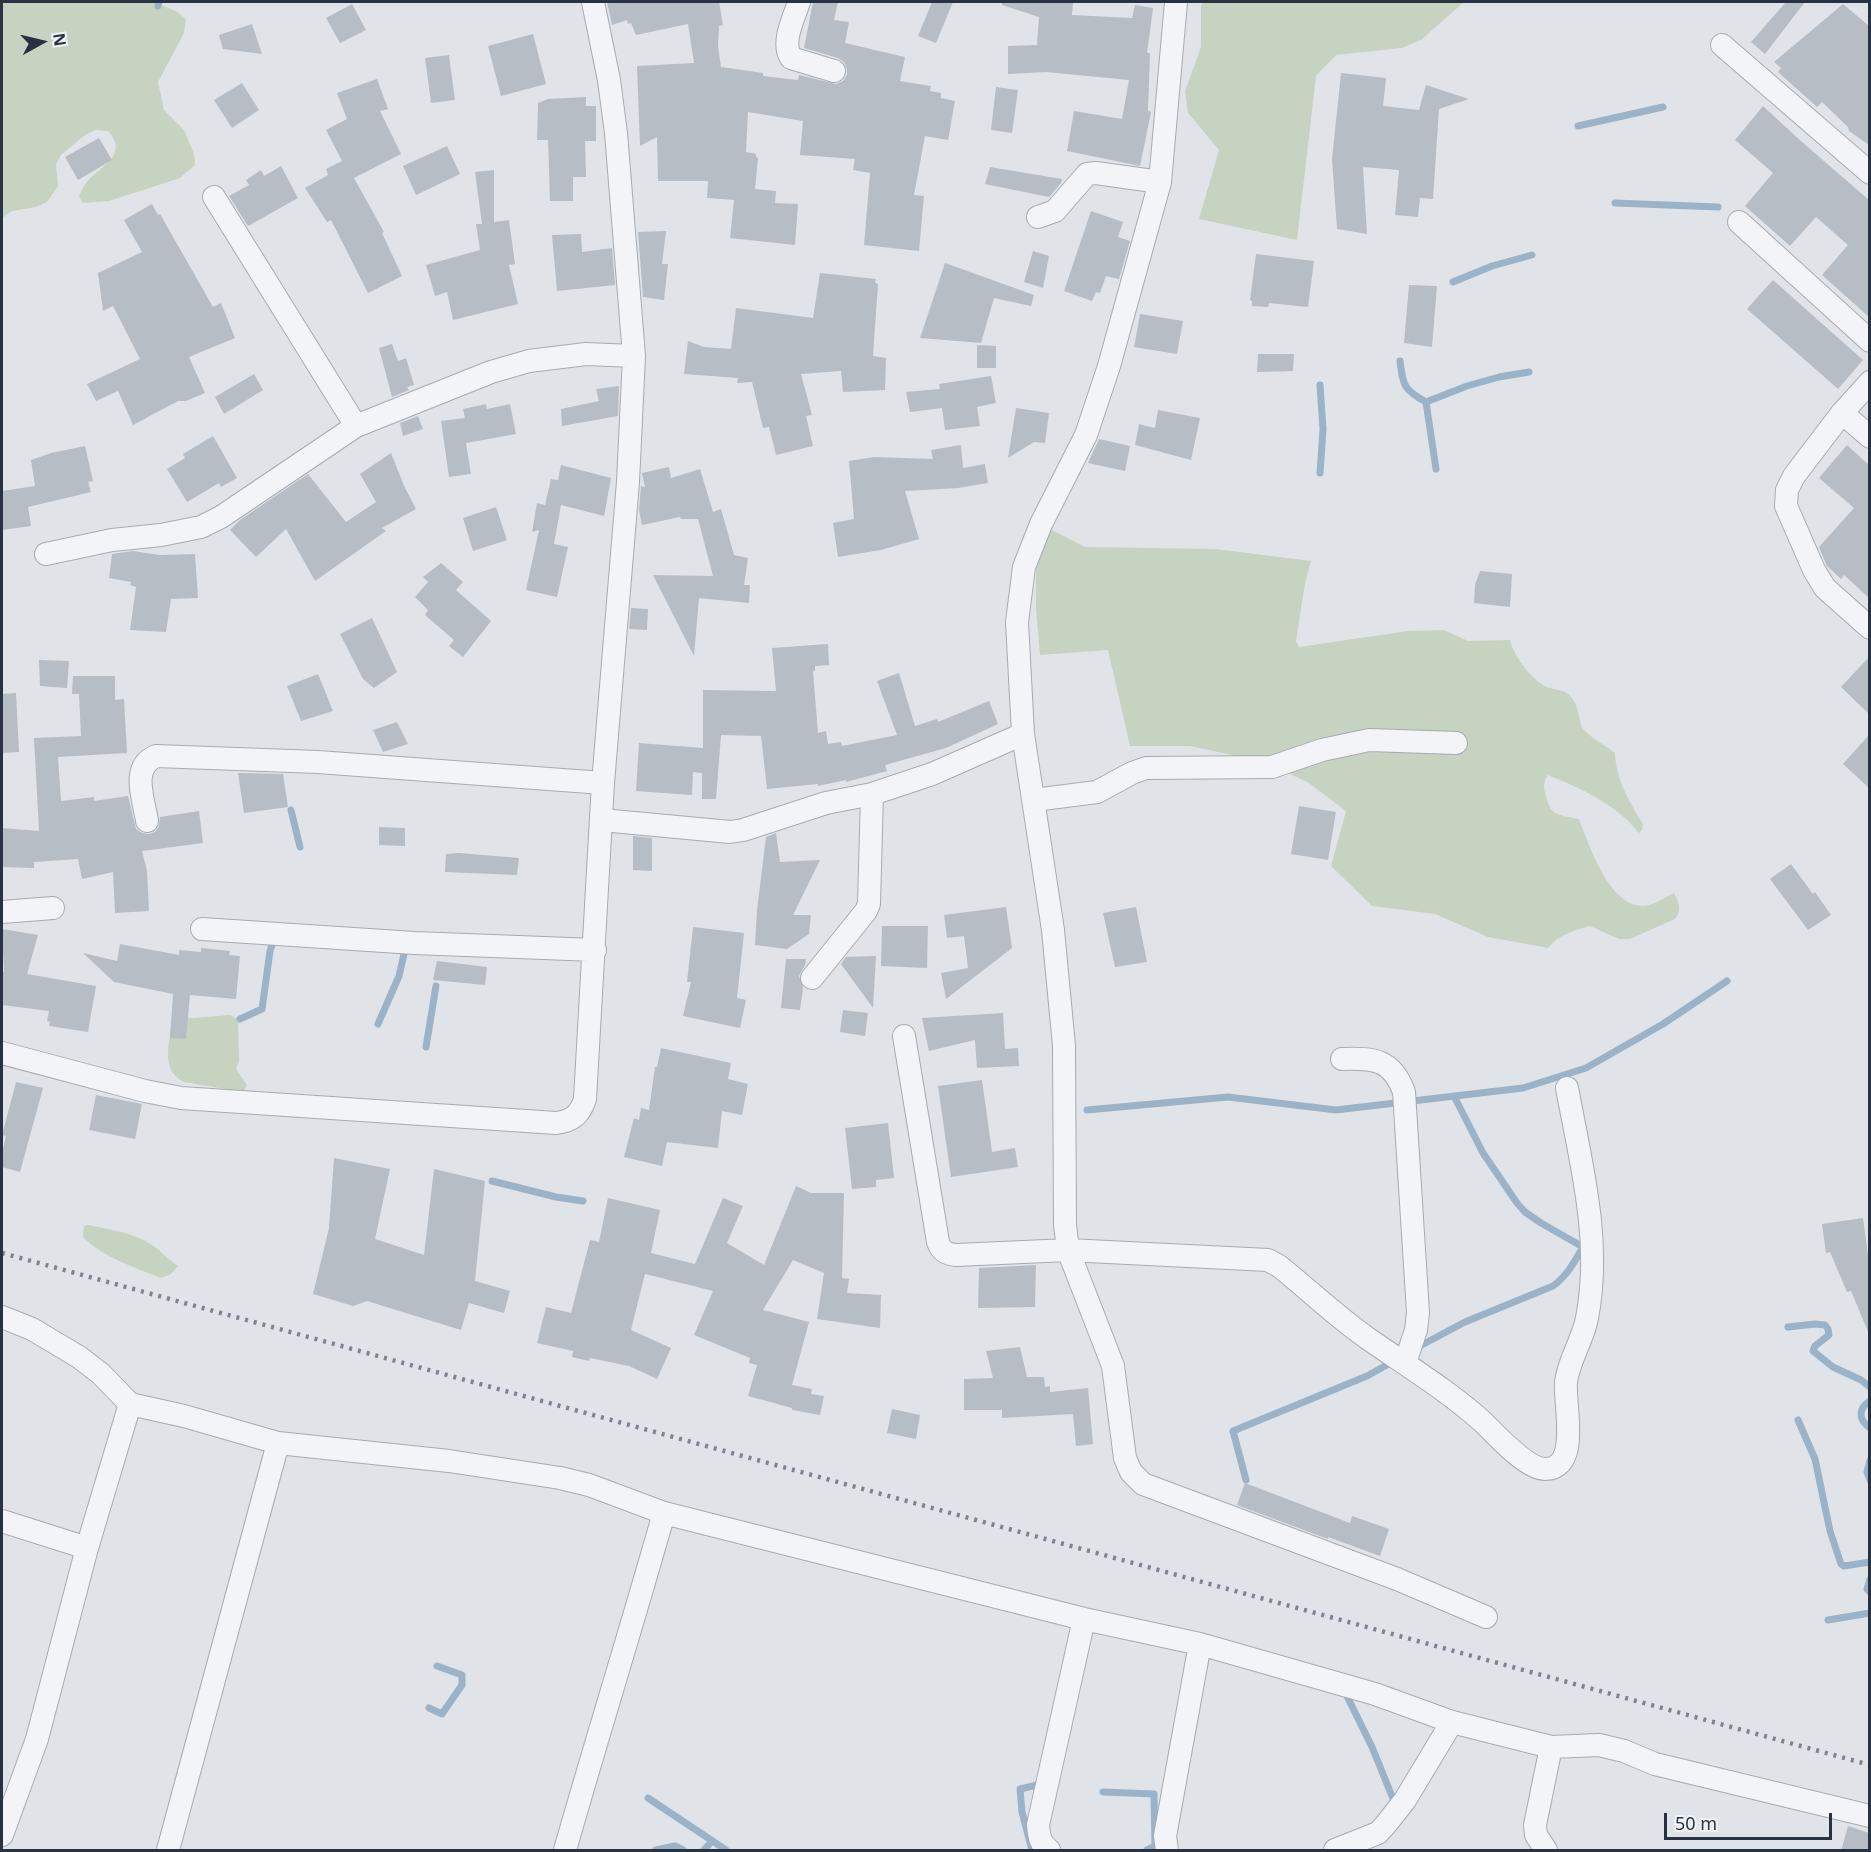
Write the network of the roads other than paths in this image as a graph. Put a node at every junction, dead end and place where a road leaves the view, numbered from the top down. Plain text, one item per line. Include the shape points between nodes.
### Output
1 (593, 2) edge
2 (799, 2) edge
3 (1176, 2) edge
4 (1722, 45) dead end
5 (834, 71) dead end
6 (1869, 173) edge
7 (1160, 182) junction
8 (214, 197) dead end
9 (1038, 217) dead end
10 (1739, 222) dead end
11 (1869, 341) edge
12 (634, 356) junction
13 (1869, 382) edge
14 (1842, 413) junction
15 (356, 426) junction
16 (1869, 437) edge
17 (46, 554) dead end
18 (1869, 628) edge
19 (1023, 734) junction
20 (1456, 743) dead end
21 (603, 783) junction
22 (872, 794) junction
23 (1034, 800) junction
24 (602, 820) junction
25 (147, 821) dead end
26 (53, 908) dead end
27 (2, 912) edge
28 (202, 929) dead end
29 (595, 950) junction
30 (812, 978) dead end
31 (904, 1036) dead end
32 (2, 1053) edge
33 (1342, 1059) dead end
34 (1567, 1088) dead end
35 (1068, 1250) junction
36 (2, 1317) edge
37 (1405, 1362) junction
38 (130, 1404) junction
39 (278, 1443) junction
40 (664, 1513) junction
41 (2, 1521) edge
42 (87, 1548) junction
43 (1486, 1617) dead end
44 (1084, 1619) junction
45 (1200, 1644) junction
46 (1452, 1722) junction
47 (1551, 1747) junction
48 (1869, 1816) edge
49 (2, 1835) edge
50 (168, 1851) edge
51 (565, 1851) edge
52 (1049, 1851) edge
53 (1167, 1851) edge
54 (1335, 1851) edge
55 (1545, 1851) edge

1 - 12 street via 616,133
2 - 5 street via 786,51 791,58
3 - 7 street
4 - 6 street
7 - 9 street via 1087,174 1055,211
7 - 19 street via 1086,435 1024,567 1017,622
8 - 15 street
10 - 11 street
12 - 15 street via 586,354 529,361 491,372
12 - 21 street via 628,482
13 - 14 street
14 - 16 street
14 - 18 street via 1794,476 1787,490 1786,506 1825,588
15 - 17 street via 201,527
19 - 22 street via 932,774
19 - 23 street
20 - 23 street via 1369,740 1272,767 1146,768 1097,792
21 - 24 street
21 - 25 street via 318,762 156,756 141,768
22 - 24 street via 826,803 730,832
22 - 30 street via 866,911
23 - 35 street via 1053,930 1064,1046
24 - 29 street
26 - 27 street
28 - 29 street
29 - 32 street via 585,1099 582,1110 567,1122 181,1098
31 - 35 street via 941,1249 956,1255
33 - 37 street via 1370,1058 1381,1062 1399,1079 1404,1092 1419,1313
34 - 37 street via 1589,1208 1594,1261 1587,1319 1569,1365 1566,1385 1566,1457 1561,1464 1542,1469 1524,1459
35 - 37 street via 1268,1260 1369,1339
35 - 43 street via 1113,1366 1125,1458 1131,1472 1143,1484
36 - 38 street via 33,1329 79,1358
38 - 39 street
38 - 42 street
39 - 40 street via 449,1461 560,1478
39 - 50 street
40 - 44 street
40 - 51 street
41 - 42 street
42 - 49 street via 37,1739
44 - 45 street
44 - 52 street via 1038,1825 1039,1838
45 - 46 street via 1375,1694
45 - 53 street via 1165,1836
46 - 47 street
46 - 54 street via 1405,1800 1378,1833
47 - 48 street via 1599,1745 1655,1764
47 - 55 street via 1535,1825

